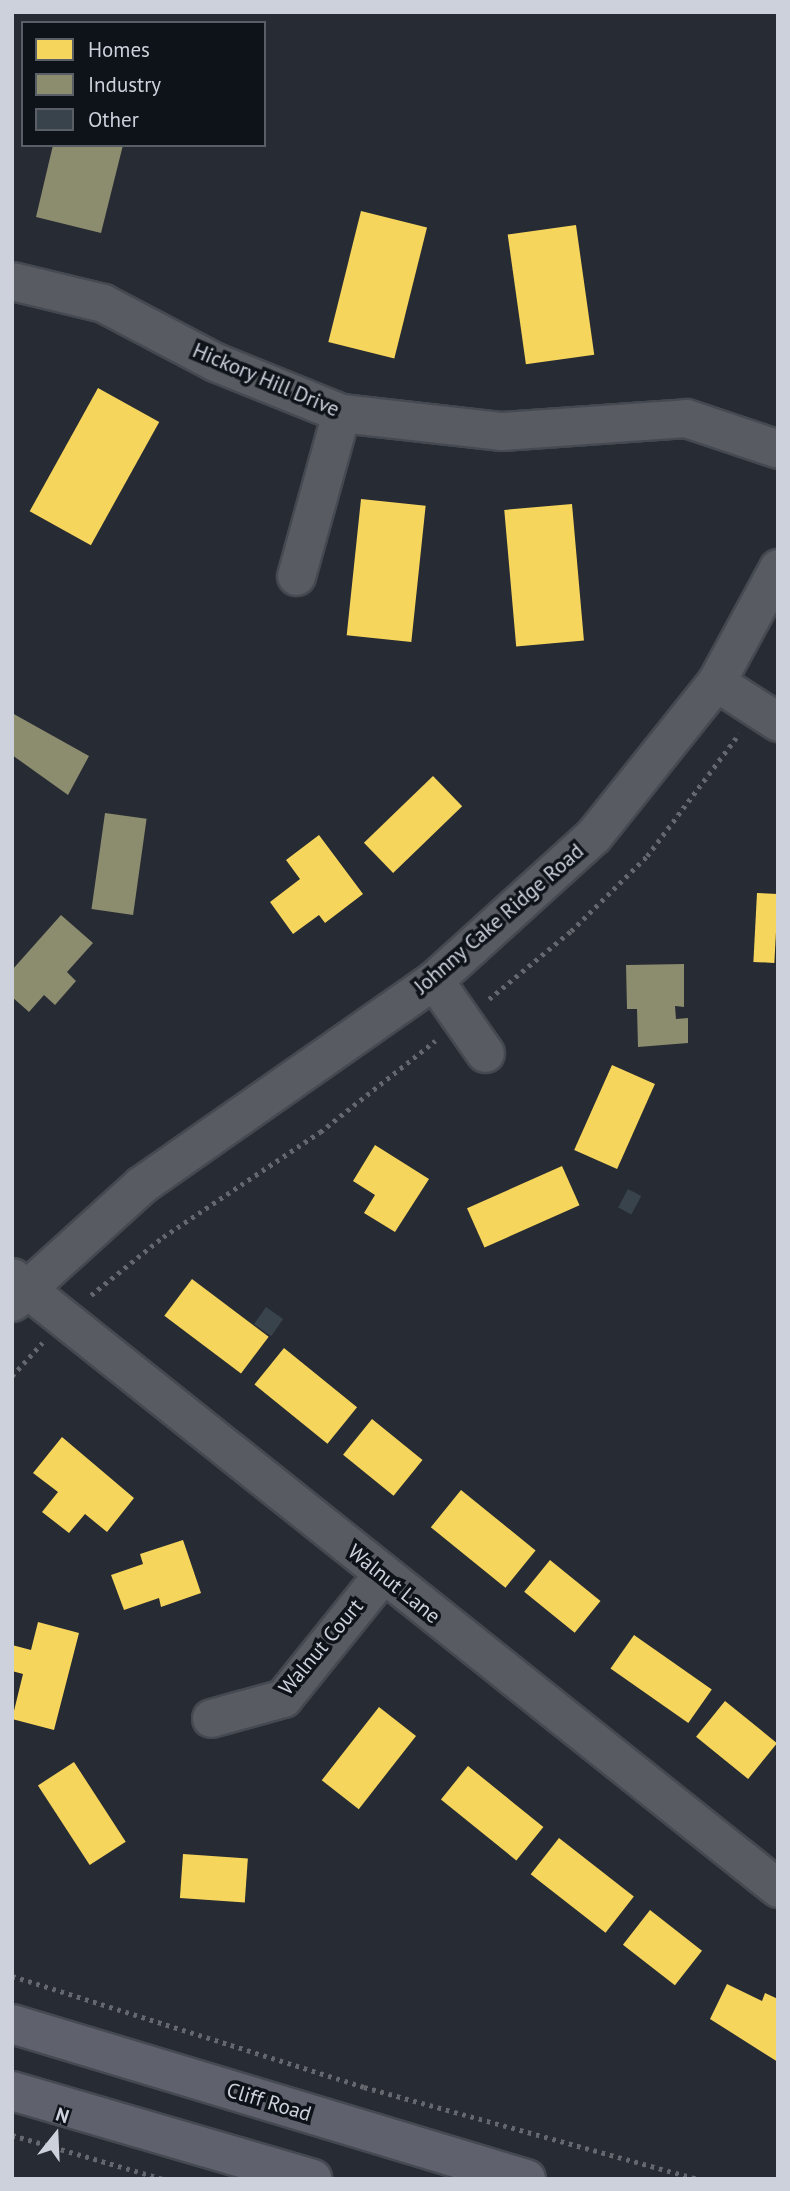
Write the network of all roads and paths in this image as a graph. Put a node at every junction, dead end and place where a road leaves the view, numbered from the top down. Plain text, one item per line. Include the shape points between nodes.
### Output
1 (12, 281) edge
2 (341, 413) junction
3 (778, 449) edge
4 (778, 568) edge
5 (296, 576) dead end
6 (716, 681) junction
7 (767, 715) edge
8 (434, 980) junction
9 (463, 1019) junction
10 (485, 1053) dead end
11 (16, 1289) edge
12 (64, 1320) junction
13 (12, 1376) edge
14 (382, 1575) junction
15 (211, 1718) dead end
16 (778, 1888) edge
17 (12, 1976) edge
18 (12, 2024) edge
19 (12, 2091) edge
20 (12, 2135) edge
21 (163, 2179) edge
22 (312, 2179) edge
23 (526, 2179) edge
24 (697, 2179) edge

1 - 2 street, Hickory Hill Drive via 103,303 215,362
2 - 3 street, Hickory Hill Drive via 502,431 686,418
2 - 5 street
4 - 6 street, Johnny Cake Ridge Road
6 - 7 street
6 - 8 street, Johnny Cake Ridge Road via 593,836
7 - 9 path via 647,856 571,931
8 - 9 street
8 - 11 street, Johnny Cake Ridge Road via 141,1185
9 - 10 street
9 - 12 path via 320,1132 163,1237
11 - 12 street, Walnut Lane
12 - 13 path
12 - 14 street, Walnut Lane
14 - 15 street, Walnut Court via 283,1698
14 - 16 street, Walnut Lane
17 - 24 path via 364,2088
18 - 23 main road, Cliff Road
19 - 22 main road
20 - 21 path

